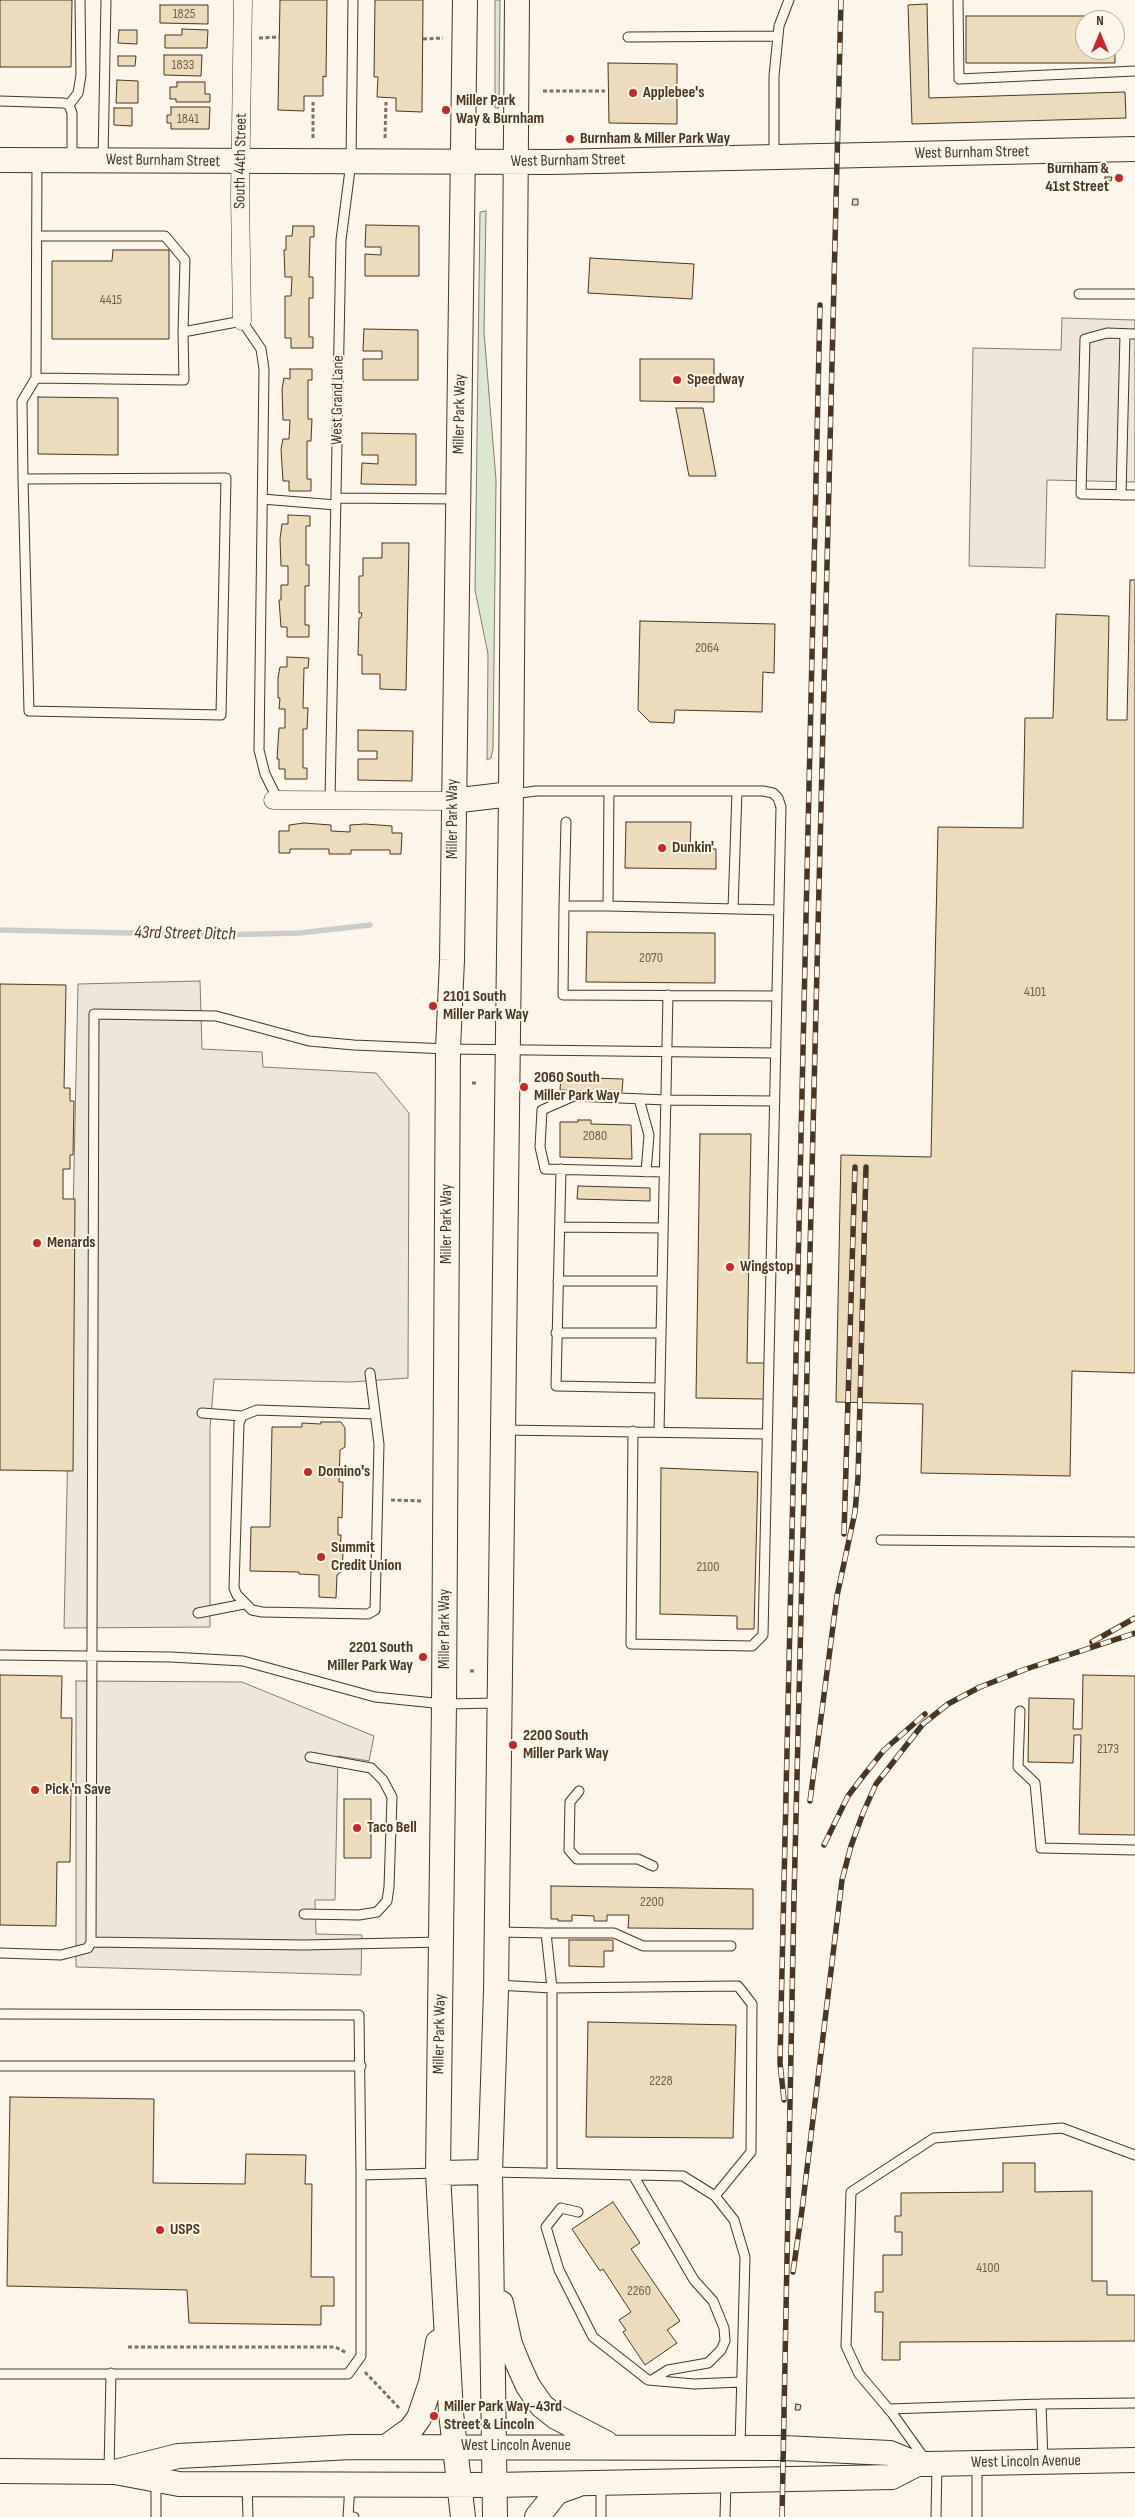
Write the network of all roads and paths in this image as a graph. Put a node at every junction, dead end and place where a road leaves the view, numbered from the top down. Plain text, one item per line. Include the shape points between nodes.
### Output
1 (80, 0) edge
2 (106, 0) edge
3 (244, 0) edge
4 (354, 0) edge
5 (465, 0) edge
6 (518, 0) edge
7 (789, 0) edge
8 (958, 0) edge
9 (628, 36) dead end
10 (778, 36) junction
11 (443, 38) dead end
12 (423, 39) dead end
13 (1135, 71) edge
14 (543, 91) dead end
15 (605, 91) dead end
16 (0, 102) edge
17 (313, 102) dead end
18 (386, 102) dead end
19 (69, 105) junction
20 (312, 138) dead end
21 (385, 138) dead end
22 (1135, 149) edge
23 (774, 156) junction
24 (0, 160) edge
25 (37, 160) junction
26 (72, 160) junction
27 (103, 160) junction
28 (242, 162) junction
29 (351, 162) junction
30 (464, 162) junction
31 (516, 162) junction
32 (36, 236) junction
33 (1079, 294) dead end
34 (1135, 294) edge
35 (242, 321) junction
36 (183, 332) junction
37 (1125, 334) junction
38 (1135, 334) edge
39 (36, 378) junction
40 (23, 479) junction
41 (1121, 495) junction
42 (1135, 495) edge
43 (262, 499) junction
44 (458, 499) junction
45 (336, 501) junction
46 (609, 791) junction
47 (737, 791) junction
48 (512, 794) junction
49 (275, 800) joint
50 (330, 800) junction
51 (452, 801) junction
52 (566, 822) dead end
53 (564, 906) junction
54 (608, 906) junction
55 (733, 909) junction
56 (779, 910) junction
57 (668, 995) junction
58 (777, 996) junction
59 (479, 1016) dead end
60 (487, 1016) dead end
61 (448, 1049) junction
62 (507, 1049) junction
63 (667, 1053) junction
64 (775, 1053) junction
65 (472, 1083) dead end
66 (478, 1083) dead end
67 (639, 1099) junction
68 (666, 1100) junction
69 (774, 1100) junction
70 (562, 1169) junction
71 (646, 1172) junction
72 (664, 1172) junction
73 (560, 1227) junction
74 (663, 1228) junction
75 (558, 1281) junction
76 (662, 1281) junction
77 (556, 1333) junction
78 (660, 1334) junction
79 (370, 1373) dead end
80 (660, 1388) junction
81 (202, 1413) dead end
82 (375, 1414) junction
83 (242, 1416) junction
84 (503, 1430) junction
85 (633, 1432) junction
86 (659, 1432) junction
87 (767, 1434) junction
88 (378, 1499) junction
89 (423, 1502) dead end
90 (881, 1540) dead end
91 (1135, 1542) edge
92 (244, 1604) junction
93 (198, 1614) dead end
94 (0, 1655) edge
95 (90, 1657) junction
96 (444, 1704) junction
97 (498, 1704) junction
98 (1020, 1712) dead end
99 (310, 1757) dead end
100 (580, 1791) dead end
101 (1135, 1850) edge
102 (653, 1866) dead end
103 (304, 1914) dead end
104 (496, 1932) junction
105 (546, 1933) junction
106 (91, 1942) junction
107 (441, 1942) junction
108 (731, 1946) dead end
109 (0, 1953) edge
110 (496, 1985) junction
111 (552, 1988) junction
112 (0, 2014) edge
113 (0, 2066) edge
114 (361, 2066) junction
115 (1135, 2155) edge
116 (438, 2172) junction
117 (490, 2172) junction
118 (552, 2172) junction
119 (361, 2175) junction
120 (633, 2175) junction
121 (715, 2196) junction
122 (578, 2212) dead end
123 (490, 2258) junction
124 (445, 2300) junction
125 (128, 2346) dead end
126 (356, 2362) junction
127 (111, 2373) junction
128 (0, 2374) edge
129 (652, 2380) junction
130 (742, 2382) junction
131 (1135, 2403) edge
132 (1041, 2404) junction
133 (888, 2409) junction
134 (403, 2411) dead end
135 (457, 2446) junction
136 (493, 2446) junction
137 (612, 2446) junction
138 (351, 2447) junction
139 (386, 2447) junction
140 (752, 2448) junction
141 (1135, 2460) edge
142 (1042, 2461) junction
143 (977, 2463) junction
144 (928, 2464) junction
145 (0, 2470) edge
146 (155, 2471) junction
147 (112, 2472) junction
148 (764, 2479) junction
149 (726, 2480) junction
150 (598, 2483) junction
151 (247, 2484) junction
152 (350, 2485) junction
153 (461, 2485) junction
154 (494, 2485) junction
155 (156, 2517) edge
156 (248, 2517) edge
157 (354, 2517) edge
158 (463, 2517) edge
159 (495, 2517) edge
160 (536, 2517) edge
161 (601, 2517) edge
162 (725, 2517) edge
163 (936, 2517) edge
164 (976, 2517) edge

1 - 19 lane via 81,75 78,93
2 - 27 lane
3 - 28 street, South 44th Street
4 - 29 lane, West Grand Lane
5 - 30 main road, Miller Park Way
6 - 31 main road
7 - 10 lane
8 - 13 lane via 959,80
9 - 10 lane
10 - 23 lane via 774,76
11 - 12 path
14 - 15 path
16 - 19 lane
17 - 20 path
18 - 21 path
19 - 26 lane via 72,112
22 - 23 main road, West Burnham Street
23 - 31 main road, West Burnham Street
24 - 25 main road, West Burnham Street
25 - 26 main road, West Burnham Street
25 - 32 lane
26 - 27 main road, West Burnham Street
27 - 28 main road, West Burnham Street
28 - 29 main road, West Burnham Street
28 - 35 street, South 44th Street
29 - 30 main road, West Burnham Street
29 - 45 lane, West Grand Lane via 340,240
30 - 31 main road, West Burnham Street
30 - 44 main road, Miller Park Way
31 - 48 main road
32 - 36 lane via 165,236 184,260
32 - 39 lane
33 - 34 lane
35 - 36 lane
35 - 43 lane via 263,356
36 - 39 lane via 184,380
37 - 38 lane
37 - 41 lane
37 - 41 lane via 1107,333 1085,339 1081,494
39 - 40 lane via 22,401
40 - 40 lane via 29,711 221,715 226,478
41 - 42 lane
43 - 45 lane
43 - 49 lane via 259,750
44 - 45 lane
44 - 51 main road, Miller Park Way
45 - 50 lane, West Grand Lane
46 - 47 lane
46 - 48 lane
46 - 54 lane
47 - 55 lane
47 - 56 lane via 763,791 778,798 781,807
48 - 51 main road
48 - 62 main road
49 - 50 street
50 - 51 street
51 - 61 main road, Miller Park Way via 452,960
52 - 53 lane
53 - 54 lane
53 - 57 lane via 563,995
54 - 55 lane
55 - 56 lane
56 - 58 lane
57 - 58 lane
57 - 63 lane
58 - 64 lane
59 - 60 path
61 - 62 lane
61 - 95 lane via 309,1041 216,1016 94,1014
61 - 96 main road, Miller Park Way
62 - 63 lane
62 - 84 main road
63 - 64 lane
63 - 68 lane
64 - 69 lane
65 - 66 path
67 - 68 lane
67 - 70 lane via 574,1096 542,1110 540,1147 545,1169
67 - 71 lane via 649,1135
68 - 69 lane
68 - 72 lane
69 - 87 lane
70 - 71 lane
70 - 73 lane
71 - 72 lane
72 - 74 lane
73 - 74 lane
73 - 75 lane
74 - 76 lane
75 - 76 lane
75 - 77 lane
76 - 78 lane
77 - 78 lane
77 - 80 lane via 556,1386
78 - 80 lane
79 - 82 lane
80 - 86 lane
81 - 83 lane
82 - 83 lane via 257,1410
82 - 88 lane via 379,1444
83 - 92 lane via 234,1588
84 - 85 lane
84 - 97 main road
85 - 86 lane
85 - 87 lane via 631,1644 752,1646 763,1635
86 - 87 lane
88 - 89 path
88 - 92 lane via 375,1610 368,1614 262,1612
90 - 91 lane
92 - 93 lane
94 - 95 lane
95 - 96 lane via 170,1657 243,1662 375,1698
95 - 106 lane
96 - 97 lane
96 - 107 main road, Miller Park Way
97 - 104 main road
98 - 101 lane via 1018,1768 1035,1783 1041,1848
99 - 103 lane via 371,1768 383,1780 392,1797 389,1887 387,1901 376,1912 359,1915
100 - 102 lane via 570,1802 569,1850 577,1859 638,1859
104 - 105 lane
104 - 110 main road
105 - 108 lane via 614,1933 643,1946
105 - 111 lane
106 - 107 lane via 304,1945
106 - 109 lane via 88,1948 60,1954
107 - 116 main road, Miller Park Way
110 - 111 lane
110 - 117 main road
111 - 118 lane
111 - 121 lane via 738,1986 752,2004 751,2152
112 - 114 lane via 359,2015
113 - 114 lane
114 - 119 lane
115 - 133 lane via 1062,2128 934,2138 852,2192 846,2346 859,2374
116 - 117 main road
116 - 119 lane
116 - 124 main road, Miller Park Way
117 - 118 lane
117 - 123 main road
118 - 120 lane
119 - 126 lane via 361,2356
120 - 121 lane via 683,2176
120 - 129 lane via 694,2280 713,2301 724,2328 725,2340 721,2350 708,2363 668,2370
121 - 130 lane via 734,2220 746,2258
122 - 129 lane via 561,2208 546,2227 559,2270 593,2337
123 - 136 main road
123 - 137 main road via 510,2344 528,2386 542,2406 556,2417
124 - 135 main road, Miller Park Way
124 - 139 main road via 431,2383 419,2418 411,2429
125 - 126 path via 335,2347 342,2348
126 - 127 lane via 348,2374
126 - 134 path
127 - 128 lane
127 - 147 lane
129 - 130 lane via 694,2384
130 - 140 lane
131 - 132 lane
132 - 133 lane
132 - 142 lane
133 - 144 lane
135 - 136 main road, West Lincoln Avenue
135 - 139 main road, West Lincoln Avenue
135 - 153 main road, Miller Park Way
136 - 137 main road, West Lincoln Avenue
136 - 154 main road
137 - 140 main road, West Lincoln Avenue
137 - 150 main road
138 - 139 main road, West Lincoln Avenue
138 - 146 main road, West Lincoln Avenue via 178,2456
138 - 152 main road
140 - 144 main road, West Lincoln Avenue via 890,2452
140 - 148 main road
141 - 142 main road, West Lincoln Avenue
142 - 143 main road, West Lincoln Avenue
143 - 144 main road, West Lincoln Avenue
143 - 164 lane
144 - 148 main road, West Lincoln Avenue via 892,2477
144 - 163 lane
145 - 147 main road, West Lincoln Avenue
146 - 147 main road, West Lincoln Avenue
146 - 151 main road, West Lincoln Avenue via 179,2484
146 - 155 lane
148 - 149 main road, West Lincoln Avenue
149 - 150 main road, West Lincoln Avenue
149 - 162 lane
150 - 154 main road, West Lincoln Avenue
150 - 160 main road via 557,2492
150 - 161 lane
151 - 152 main road, West Lincoln Avenue
151 - 156 lane
152 - 153 main road, West Lincoln Avenue
152 - 157 lane via 348,2517
153 - 154 main road, West Lincoln Avenue
153 - 158 main road, Miller Park Way
154 - 159 main road

